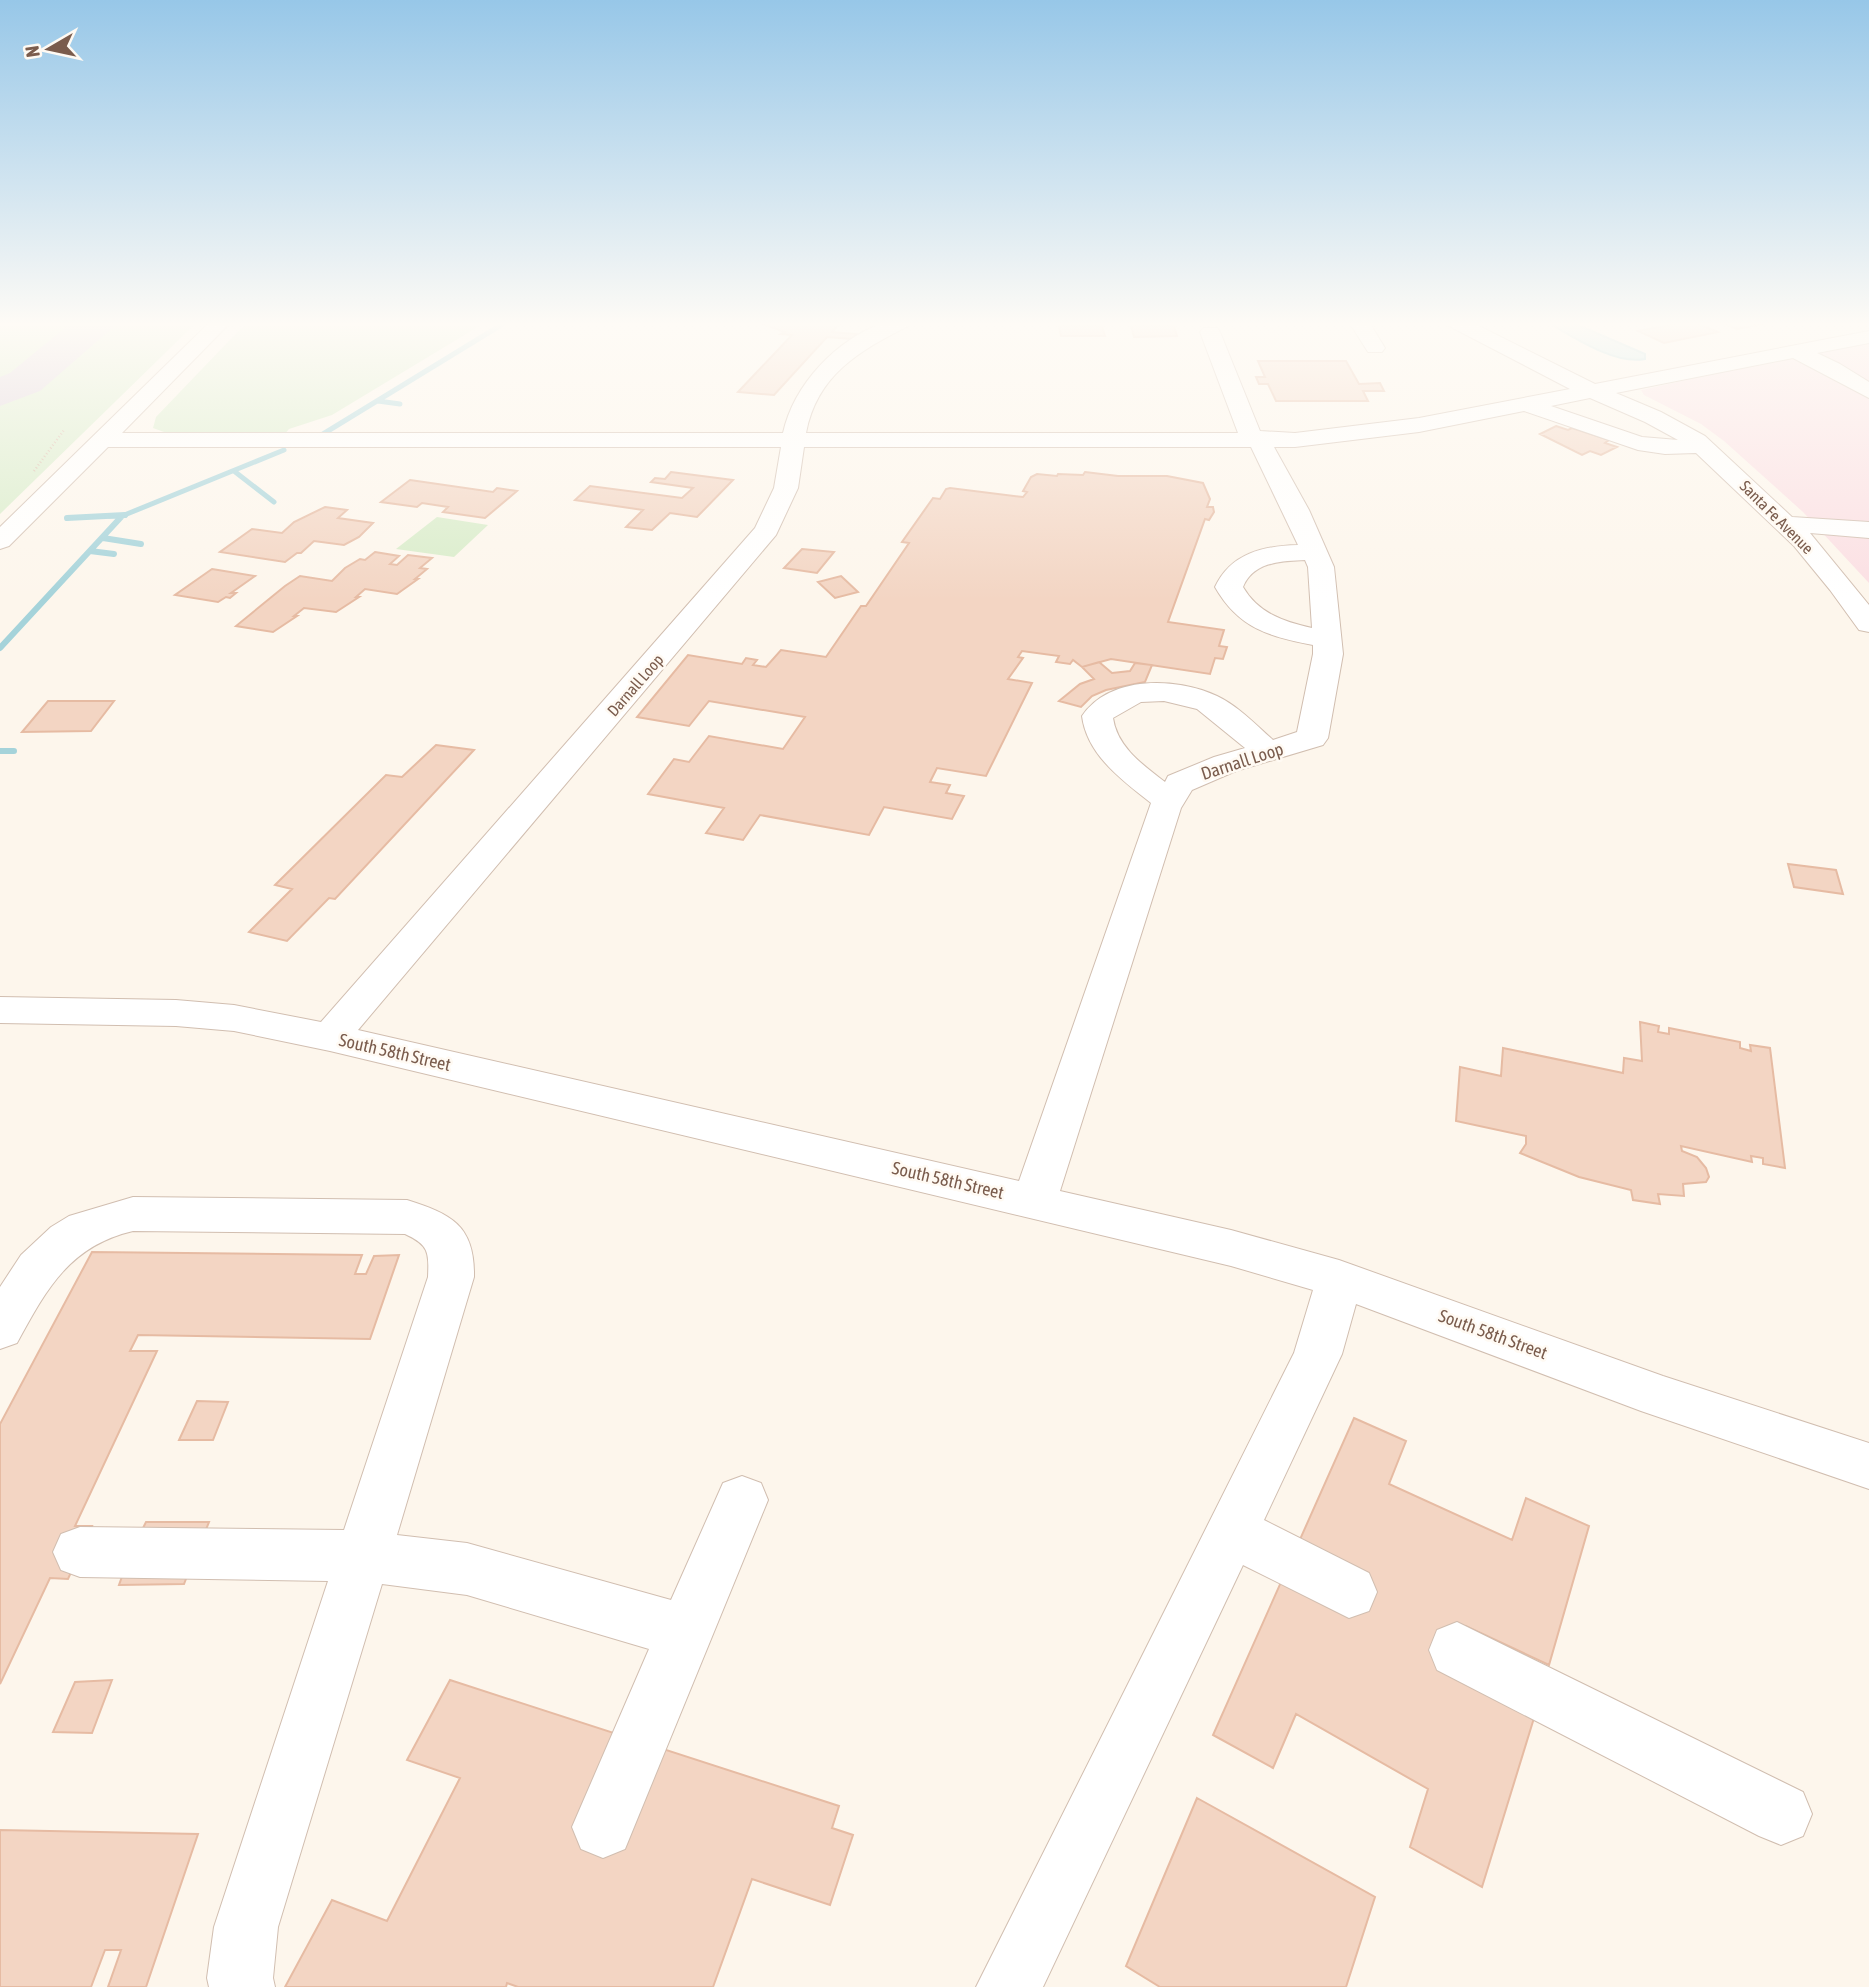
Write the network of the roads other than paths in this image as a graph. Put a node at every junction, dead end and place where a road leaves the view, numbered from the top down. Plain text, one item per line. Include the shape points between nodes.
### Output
1 (126, 415) edge
2 (801, 415) edge
3 (1242, 415) edge
4 (1467, 415) edge
5 (1555, 415) edge
6 (1647, 415) edge
7 (101, 440) junction
8 (1259, 440) junction
9 (793, 441) junction
10 (1703, 446) junction
11 (1786, 524) junction
12 (1869, 530) edge
13 (0, 541) edge
14 (1315, 552) junction
15 (1869, 624) edge
16 (1327, 647) junction
17 (1267, 751) junction
18 (1168, 801) junction
19 (0, 1010) edge
20 (330, 1037) junction
21 (1035, 1200) junction
22 (1339, 1279) junction
23 (0, 1329) edge
24 (1869, 1466) edge
25 (742, 1500) dead end
26 (1231, 1531) junction
27 (80, 1552) dead end
28 (363, 1556) junction
29 (1349, 1592) dead end
30 (685, 1632) junction
31 (1457, 1650) dead end
32 (1781, 1814) dead end
33 (603, 1827) dead end
34 (242, 1987) edge
35 (1009, 1987) edge

1 - 7 street
2 - 9 street, Darnall Loop
3 - 8 street, Darnall Loop via 1250,435
4 - 8 street via 1378,432
5 - 10 street via 1638,443
6 - 10 street, Santa Fe Avenue
7 - 9 street
7 - 13 street
8 - 9 street
8 - 14 street, Darnall Loop
9 - 20 street, Darnall Loop via 786,488 766,530
10 - 11 street, Santa Fe Avenue
11 - 12 street
11 - 15 street, Santa Fe Avenue
14 - 16 street, Darnall Loop via 1321,567
14 - 16 street via 1265,556 1245,565 1229,587 1246,611
16 - 17 street, Darnall Loop via 1312,738
17 - 18 street, Darnall Loop via 1180,783
17 - 18 street via 1209,704 1189,696 1144,692 1121,697 1097,716 1097,729 1125,764
18 - 21 street, Darnall Loop
19 - 20 street, South 58th Street via 176,1013 234,1018
20 - 21 street, South 58th Street
21 - 22 street, South 58th Street
22 - 24 street, South 58th Street via 1659,1396
22 - 26 street via 1318,1354
23 - 28 street via 32,1272 52,1250 106,1218 133,1214 380,1215 430,1225 444,1237 452,1254 451,1277
25 - 30 street
26 - 29 street
26 - 35 street
27 - 28 street
28 - 30 street via 467,1569
28 - 34 street via 246,1927
30 - 33 street
31 - 32 street

